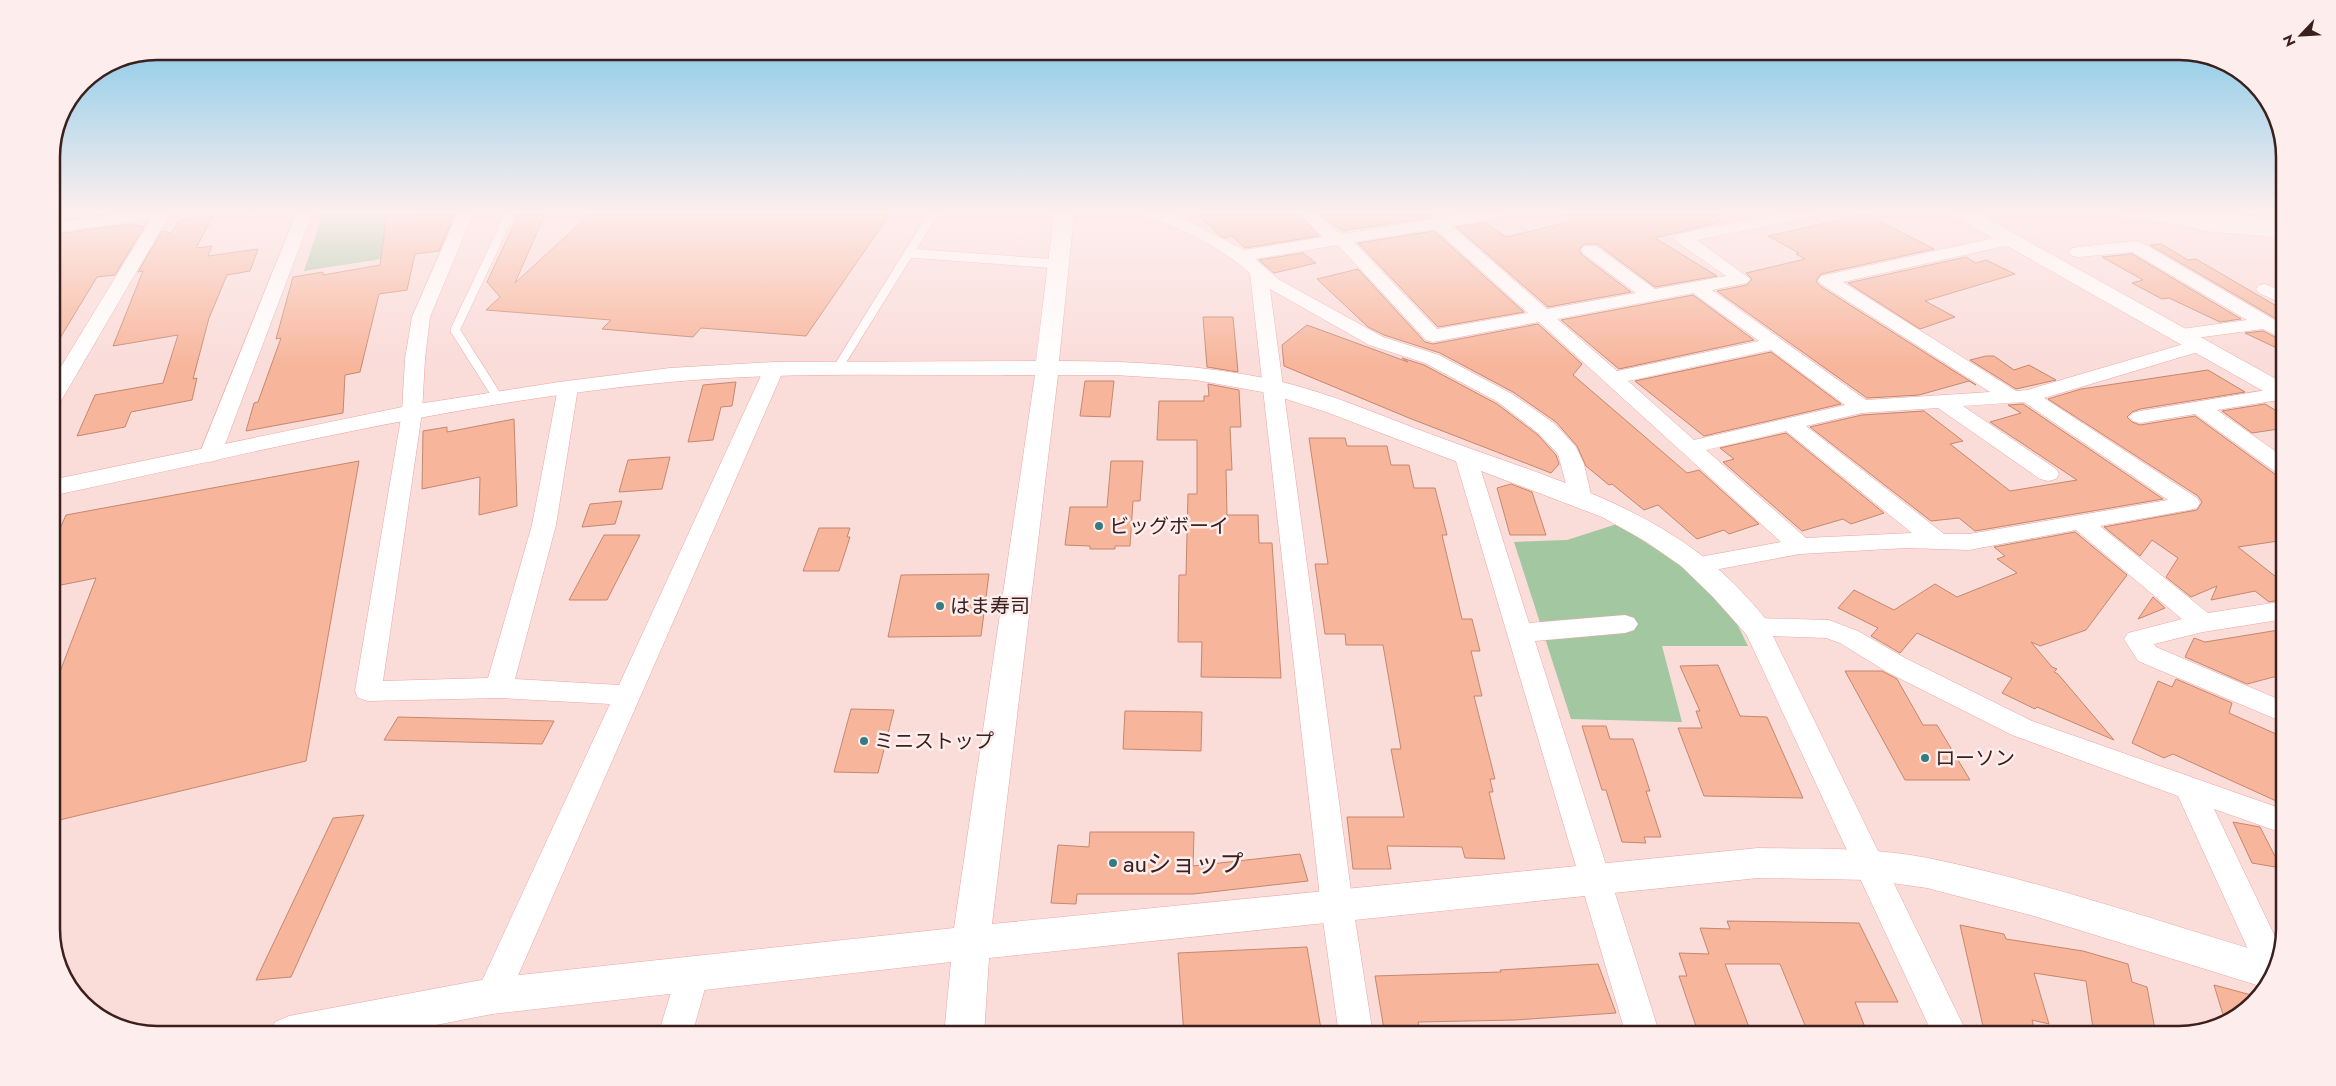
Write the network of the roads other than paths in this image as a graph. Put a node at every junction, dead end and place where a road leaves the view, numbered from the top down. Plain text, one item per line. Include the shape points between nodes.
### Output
1 (1058, 264) edge
2 (132, 265) edge
3 (284, 265) edge
4 (443, 265) edge
5 (486, 265) edge
6 (902, 265) edge
7 (1249, 265) edge
8 (1366, 265) edge
9 (1486, 265) edge
10 (1610, 265) edge
11 (1721, 265) edge
12 (1896, 265) edge
13 (2058, 265) edge
14 (2167, 265) edge
15 (1259, 274) junction
16 (1698, 288) junction
17 (2265, 289) dead end
18 (2276, 295) edge
19 (1652, 296) junction
20 (1544, 316) junction
21 (2266, 323) junction
22 (2276, 329) edge
23 (2181, 334) junction
24 (1433, 336) junction
25 (1774, 344) junction
26 (2201, 345) junction
27 (1406, 350) junction
28 (774, 369) junction
29 (836, 369) junction
30 (1047, 370) junction
31 (1614, 378) junction
32 (60, 388) edge
33 (568, 388) junction
34 (1273, 388) junction
35 (2276, 388) edge
36 (2276, 394) edge
37 (2020, 397) junction
38 (498, 398) junction
39 (1943, 402) junction
40 (1862, 407) junction
41 (2200, 407) junction
42 (412, 412) junction
43 (2140, 417) dead end
44 (1790, 424) junction
45 (1691, 447) junction
46 (210, 455) junction
47 (1466, 458) junction
48 (2276, 462) edge
49 (2048, 474) dead end
50 (60, 486) edge
51 (1580, 498) junction
52 (2080, 522) junction
53 (1938, 542) junction
54 (1800, 546) junction
55 (1698, 564) junction
56 (2276, 611) edge
57 (2203, 623) junction
58 (1625, 624) dead end
59 (1756, 627) junction
60 (1520, 634) junction
61 (500, 688) junction
62 (626, 695) junction
63 (2276, 709) edge
64 (2189, 788) junction
65 (2276, 819) edge
66 (1871, 865) junction
67 (1595, 879) junction
68 (1337, 906) junction
69 (971, 943) junction
70 (2270, 962) edge
71 (2267, 970) edge
72 (692, 974) junction
73 (492, 996) junction
74 (336, 1026) edge
75 (678, 1026) edge
76 (965, 1026) edge
77 (1355, 1026) edge
78 (1640, 1026) edge
79 (1947, 1026) edge

1 - 30 main road
2 - 32 street
3 - 46 street
4 - 42 street via 421,317
5 - 38 lane via 455,330
6 - 29 lane
7 - 15 street
8 - 24 street
9 - 20 street
10 - 19 street
11 - 16 street via 1741,279
12 - 37 street via 1827,280
13 - 23 main road
14 - 21 street
15 - 27 street via 1376,341
15 - 34 street
16 - 19 street
16 - 25 street
17 - 18 street
19 - 20 street
20 - 24 street
20 - 31 street
21 - 22 street
21 - 23 street
23 - 26 main road
24 - 27 street
25 - 31 street
25 - 40 street
26 - 35 main road
26 - 37 street
27 - 51 street via 1432,359 1505,398 1547,429 1568,452
28 - 29 main road
28 - 33 main road via 670,375
28 - 62 street
29 - 30 main road
30 - 34 main road via 1115,368 1196,373
30 - 69 main road
31 - 45 street
33 - 38 main road
33 - 61 street via 544,525
34 - 47 main road via 1335,407
34 - 68 street
36 - 41 street
37 - 39 street
37 - 52 street via 2189,503
38 - 42 main road
39 - 40 street
39 - 49 street
40 - 44 street
41 - 43 street
41 - 48 street
42 - 46 main road
42 - 61 street via 368,692
44 - 45 street
44 - 53 street
45 - 54 street
46 - 50 main road
47 - 51 main road
47 - 60 street
51 - 55 main road via 1641,526
52 - 53 street via 1969,542
52 - 57 street
53 - 54 street via 1906,540
54 - 55 street
55 - 59 main road via 1731,596
56 - 57 street
57 - 63 street via 2137,639 2147,654
58 - 60 street
59 - 64 street via 1829,629 2022,728
59 - 66 street
60 - 67 street
61 - 62 street
62 - 73 street
64 - 65 street
64 - 70 street
66 - 67 main road via 1758,863
66 - 71 main road via 1927,873 2034,900
66 - 79 street
67 - 68 main road
67 - 78 street
68 - 69 main road
68 - 77 street
69 - 72 main road
69 - 76 main road
72 - 73 main road
72 - 75 street
73 - 74 main road

